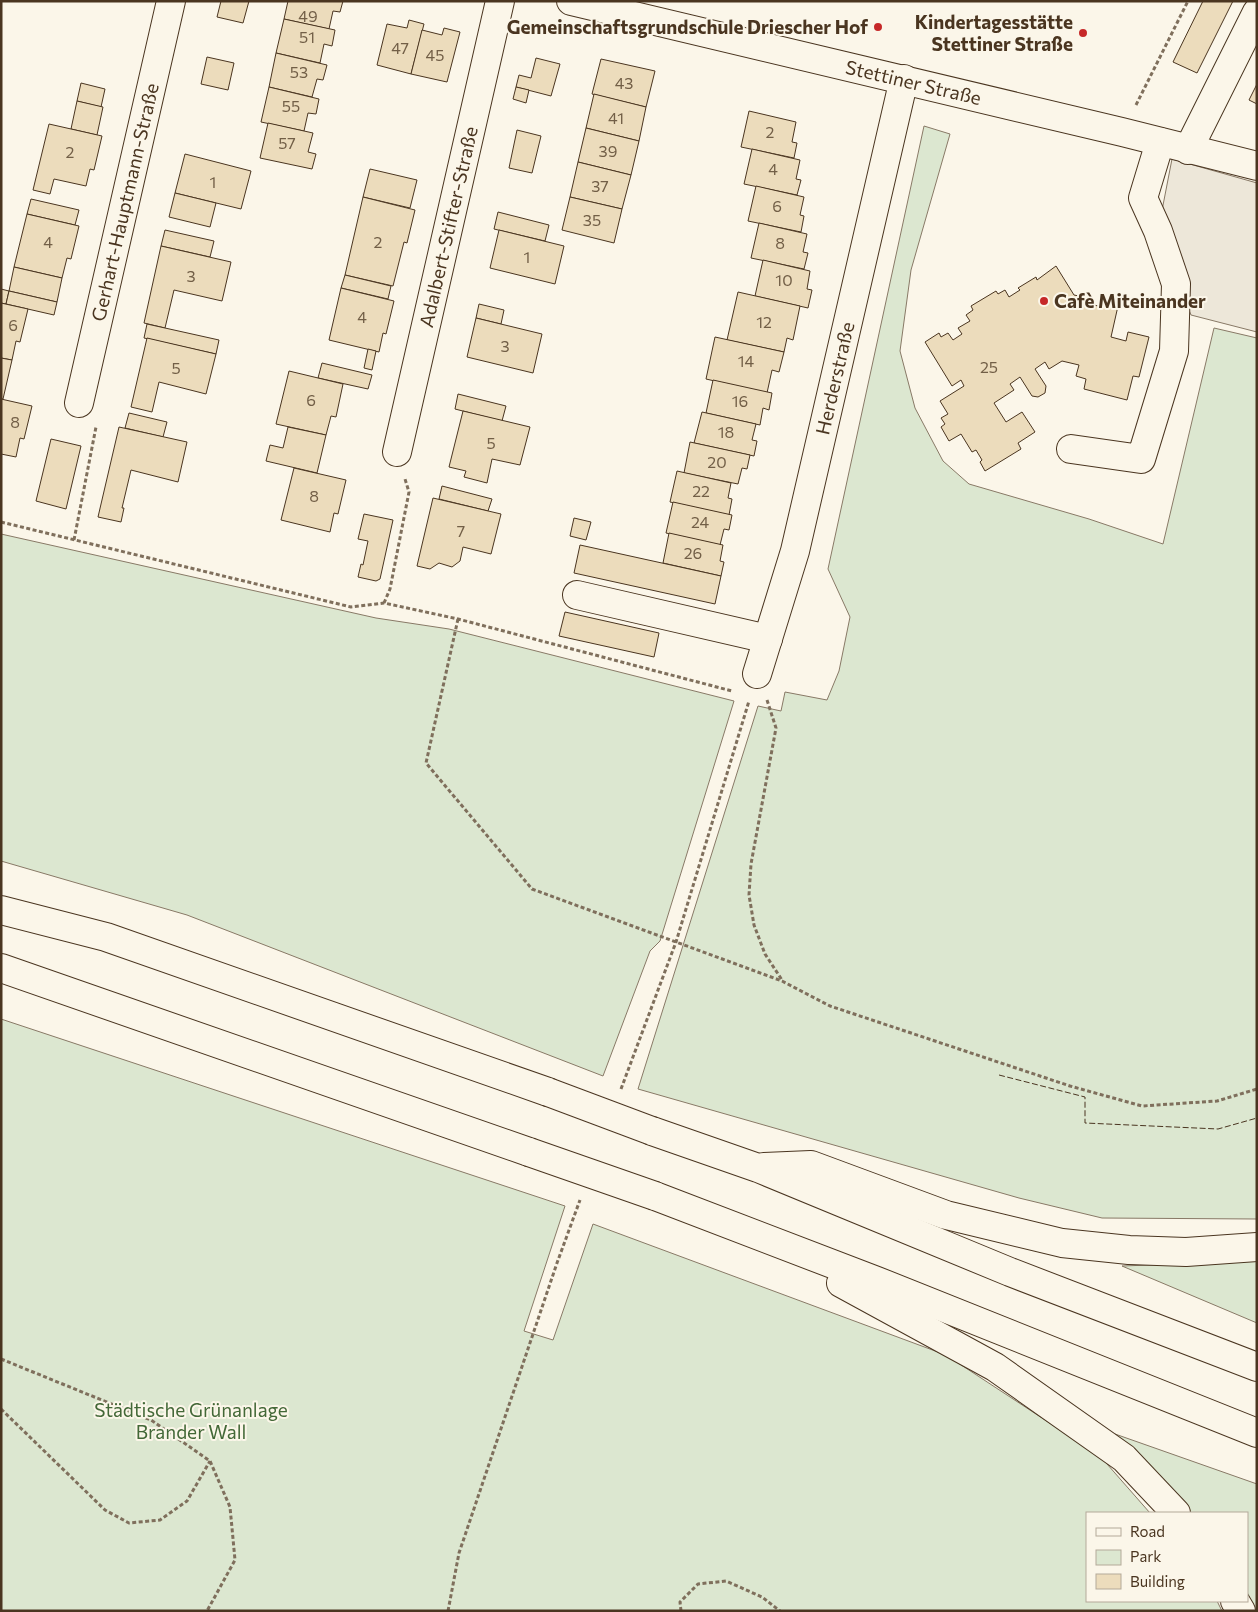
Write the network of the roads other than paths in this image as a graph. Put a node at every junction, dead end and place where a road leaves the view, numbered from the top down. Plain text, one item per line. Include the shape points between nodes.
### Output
1 (171, 1) edge
2 (500, 1) edge
3 (571, 1) edge
4 (1257, 12) edge
5 (904, 80) junction
6 (1160, 142) junction
7 (1188, 150) junction
8 (1257, 166) edge
9 (79, 403) road end
10 (1071, 449) dead end
11 (397, 452) road end
12 (577, 595) dead end
13 (768, 639) junction
14 (752, 688) road end
15 (1, 910) edge
16 (1, 968) edge
17 (758, 1168) junction
18 (750, 1233) junction
19 (1257, 1247) edge
20 (1257, 1367) edge
21 (1257, 1433) edge
22 (1175, 1512) edge

1 - 9 main road, Gerhart-Hauptmann-Straße
2 - 11 main road, Adalbert-Stifter-Straße
3 - 5 main road, Stettiner Straße
4 - 7 main road
5 - 6 main road, Stettiner Straße
5 - 13 main road, Herderstraße via 795,551
6 - 7 main road, Stettiner Straße
6 - 10 main road via 1143,198 1158,230 1176,284 1174,351 1141,459
7 - 8 main road, Stettiner Straße
12 - 13 main road
13 - 14 main road, Herderstraße
15 - 17 main road, bridge via 106,937
16 - 18 main road, bridge via 655,1196
17 - 19 main road via 811,1165 946,1215 1062,1242 1129,1250 1186,1252
17 - 20 main road via 1010,1272
18 - 21 main road
18 - 22 main road via 995,1366 1124,1458

